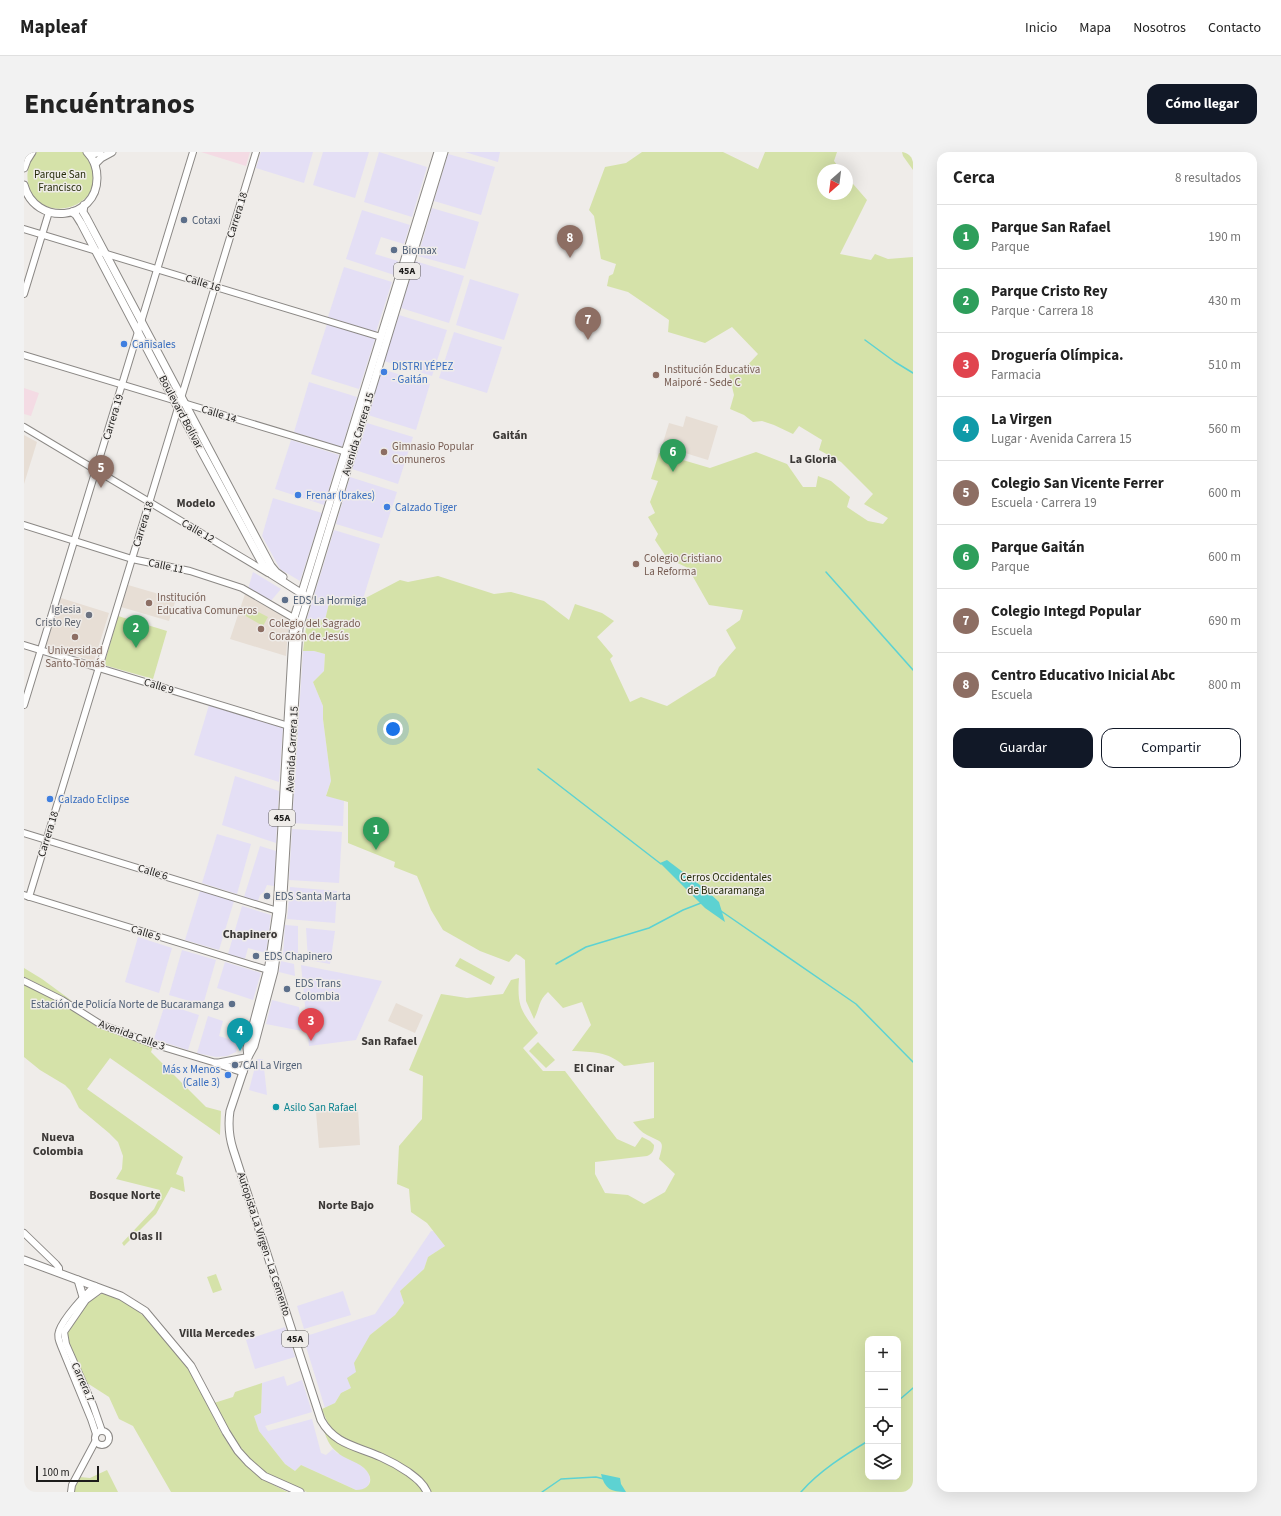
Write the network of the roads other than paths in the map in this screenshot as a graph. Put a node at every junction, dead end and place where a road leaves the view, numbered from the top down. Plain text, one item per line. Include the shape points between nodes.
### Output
1 (32, 152) edge
2 (100, 152) edge
3 (112, 152) edge
4 (193, 152) edge
5 (256, 152) edge
6 (438, 152) edge
7 (444, 152) edge
8 (88, 154) edge
9 (95, 164) junction
10 (24, 166) edge
11 (24, 187) edge
12 (27, 199) edge
13 (84, 205) junction
14 (49, 212) junction
15 (72, 212) junction
16 (24, 229) edge
17 (42, 234) junction
18 (96, 250) junction
19 (105, 253) junction
20 (158, 269) junction
21 (215, 286) junction
22 (24, 294) edge
23 (142, 322) junction
24 (139, 332) junction
25 (381, 337) junction
26 (24, 355) edge
27 (123, 384) junction
28 (180, 402) junction
29 (24, 427) edge
30 (346, 452) junction
31 (96, 470) junction
32 (150, 502) junction
33 (24, 525) edge
34 (75, 541) junction
35 (132, 558) junction
36 (271, 574) junction
37 (306, 593) junction
38 (298, 620) junction
39 (24, 645) edge
40 (41, 650) junction
41 (99, 668) junction
42 (24, 705) edge
43 (291, 727) junction
44 (24, 833) edge
45 (46, 840) junction
46 (26, 896) edge
47 (279, 911) junction
48 (268, 970) junction
49 (24, 981) edge
50 (248, 1057) junction
51 (216, 1063) junction
52 (243, 1072) junction
53 (24, 1233) edge
54 (24, 1260) edge
55 (59, 1273) junction
56 (78, 1280) junction
57 (98, 1288) junction
58 (85, 1299) junction
59 (61, 1334) junction
60 (102, 1431) junction
61 (96, 1434) junction
62 (95, 1442) junction
63 (71, 1492) edge
64 (300, 1492) edge
65 (427, 1492) edge

1 - 10 main road
2 - 8 main road
3 - 9 main road
4 - 20 street, Carrera 19
5 - 21 street, Carrera 18
6 - 25 main road, Avenida Carrera 15 / 45A
7 - 37 main road, Avenida Carrera 15 / 45A
8 - 9 main road
9 - 13 main road via 96,188
11 - 12 main road
12 - 14 main road
13 - 15 main road
13 - 19 main road, Boulevard Bolívar via 84,214
14 - 15 main road
14 - 17 street
15 - 18 main road, Boulevard Bolívar
16 - 17 street, Calle 16
17 - 18 street, Calle 16
17 - 22 street
18 - 19 street, Calle 16
18 - 24 main road, Boulevard Bolívar
19 - 20 street, Calle 16
19 - 23 main road, Boulevard Bolívar
20 - 21 street, Calle 16
20 - 23 street, Carrera 19
21 - 25 street, Calle 16
21 - 28 street, Carrera 18
23 - 24 street, Carrera 19
23 - 28 main road, Boulevard Bolívar
24 - 27 street, Carrera 19
24 - 28 main road, Boulevard Bolívar
25 - 30 main road, Avenida Carrera 15 / 45A
26 - 27 street, Calle 14
27 - 28 street, Calle 14
27 - 31 street, Carrera 19
28 - 30 street, Calle 14
28 - 32 street, Carrera 18
28 - 36 main road, Boulevard Bolívar via 263,565
28 - 37 main road, Boulevard Bolívar via 272,566
29 - 31 street, Calle 12
30 - 37 main road, Avenida Carrera 15 / 45A
31 - 32 street, Calle 12
31 - 34 street, Carrera 19
32 - 35 street, Carrera 18
32 - 36 street, Calle 12
33 - 34 street, Calle 11
34 - 35 street, Calle 11
34 - 40 street, Carrera 19
35 - 38 street, Calle 11 via 186,570 242,588
35 - 41 street, Carrera 18
36 - 37 main road, Boulevard Bolívar
37 - 38 main road, Avenida Carrera 15 / 45A
38 - 43 main road, Avenida Carrera 15 / 45A
39 - 40 street, Calle 9
40 - 41 street, Calle 9
40 - 42 street, Carrera 19
41 - 43 street, Calle 9
41 - 45 street, Carrera 18
43 - 47 main road, Avenida Carrera 15 / 45A
44 - 45 street, Calle 6
45 - 46 street, Carrera 18
45 - 47 street, Calle 6
46 - 48 street, Calle 5
47 - 48 main road, Avenida Carrera 15 / 45A
47 - 50 main road, Avenida Carrera 15 / 45A via 273,977 254,1046
48 - 50 main road, Avenida Carrera 15 / 45A via 247,1048
49 - 51 street, Avenida Calle 3 via 62,1000 100,1024 153,1044
50 - 51 street, Avenida Calle 3
50 - 52 main road, Autopista La Virgen - La Cemento / 45A
51 - 52 main road
52 - 65 main road, Autopista La Virgen - La Cemento / 45A via 230,1111 230,1137 321,1420 339,1440 392,1463 415,1477 424,1485
53 - 55 street via 56,1264
54 - 55 main road
55 - 56 main road
56 - 57 main road
56 - 58 main road
57 - 58 street
57 - 64 main road via 136,1304 151,1318 194,1370 238,1451 264,1476
58 - 59 street via 63,1323 58,1331
59 - 60 street, Carrera 7
59 - 61 street, Carrera 7 via 61,1346
60 - 61 street
60 - 62 street via 108,1435 108,1442 102,1446
61 - 62 street
62 - 63 street via 72,1485

